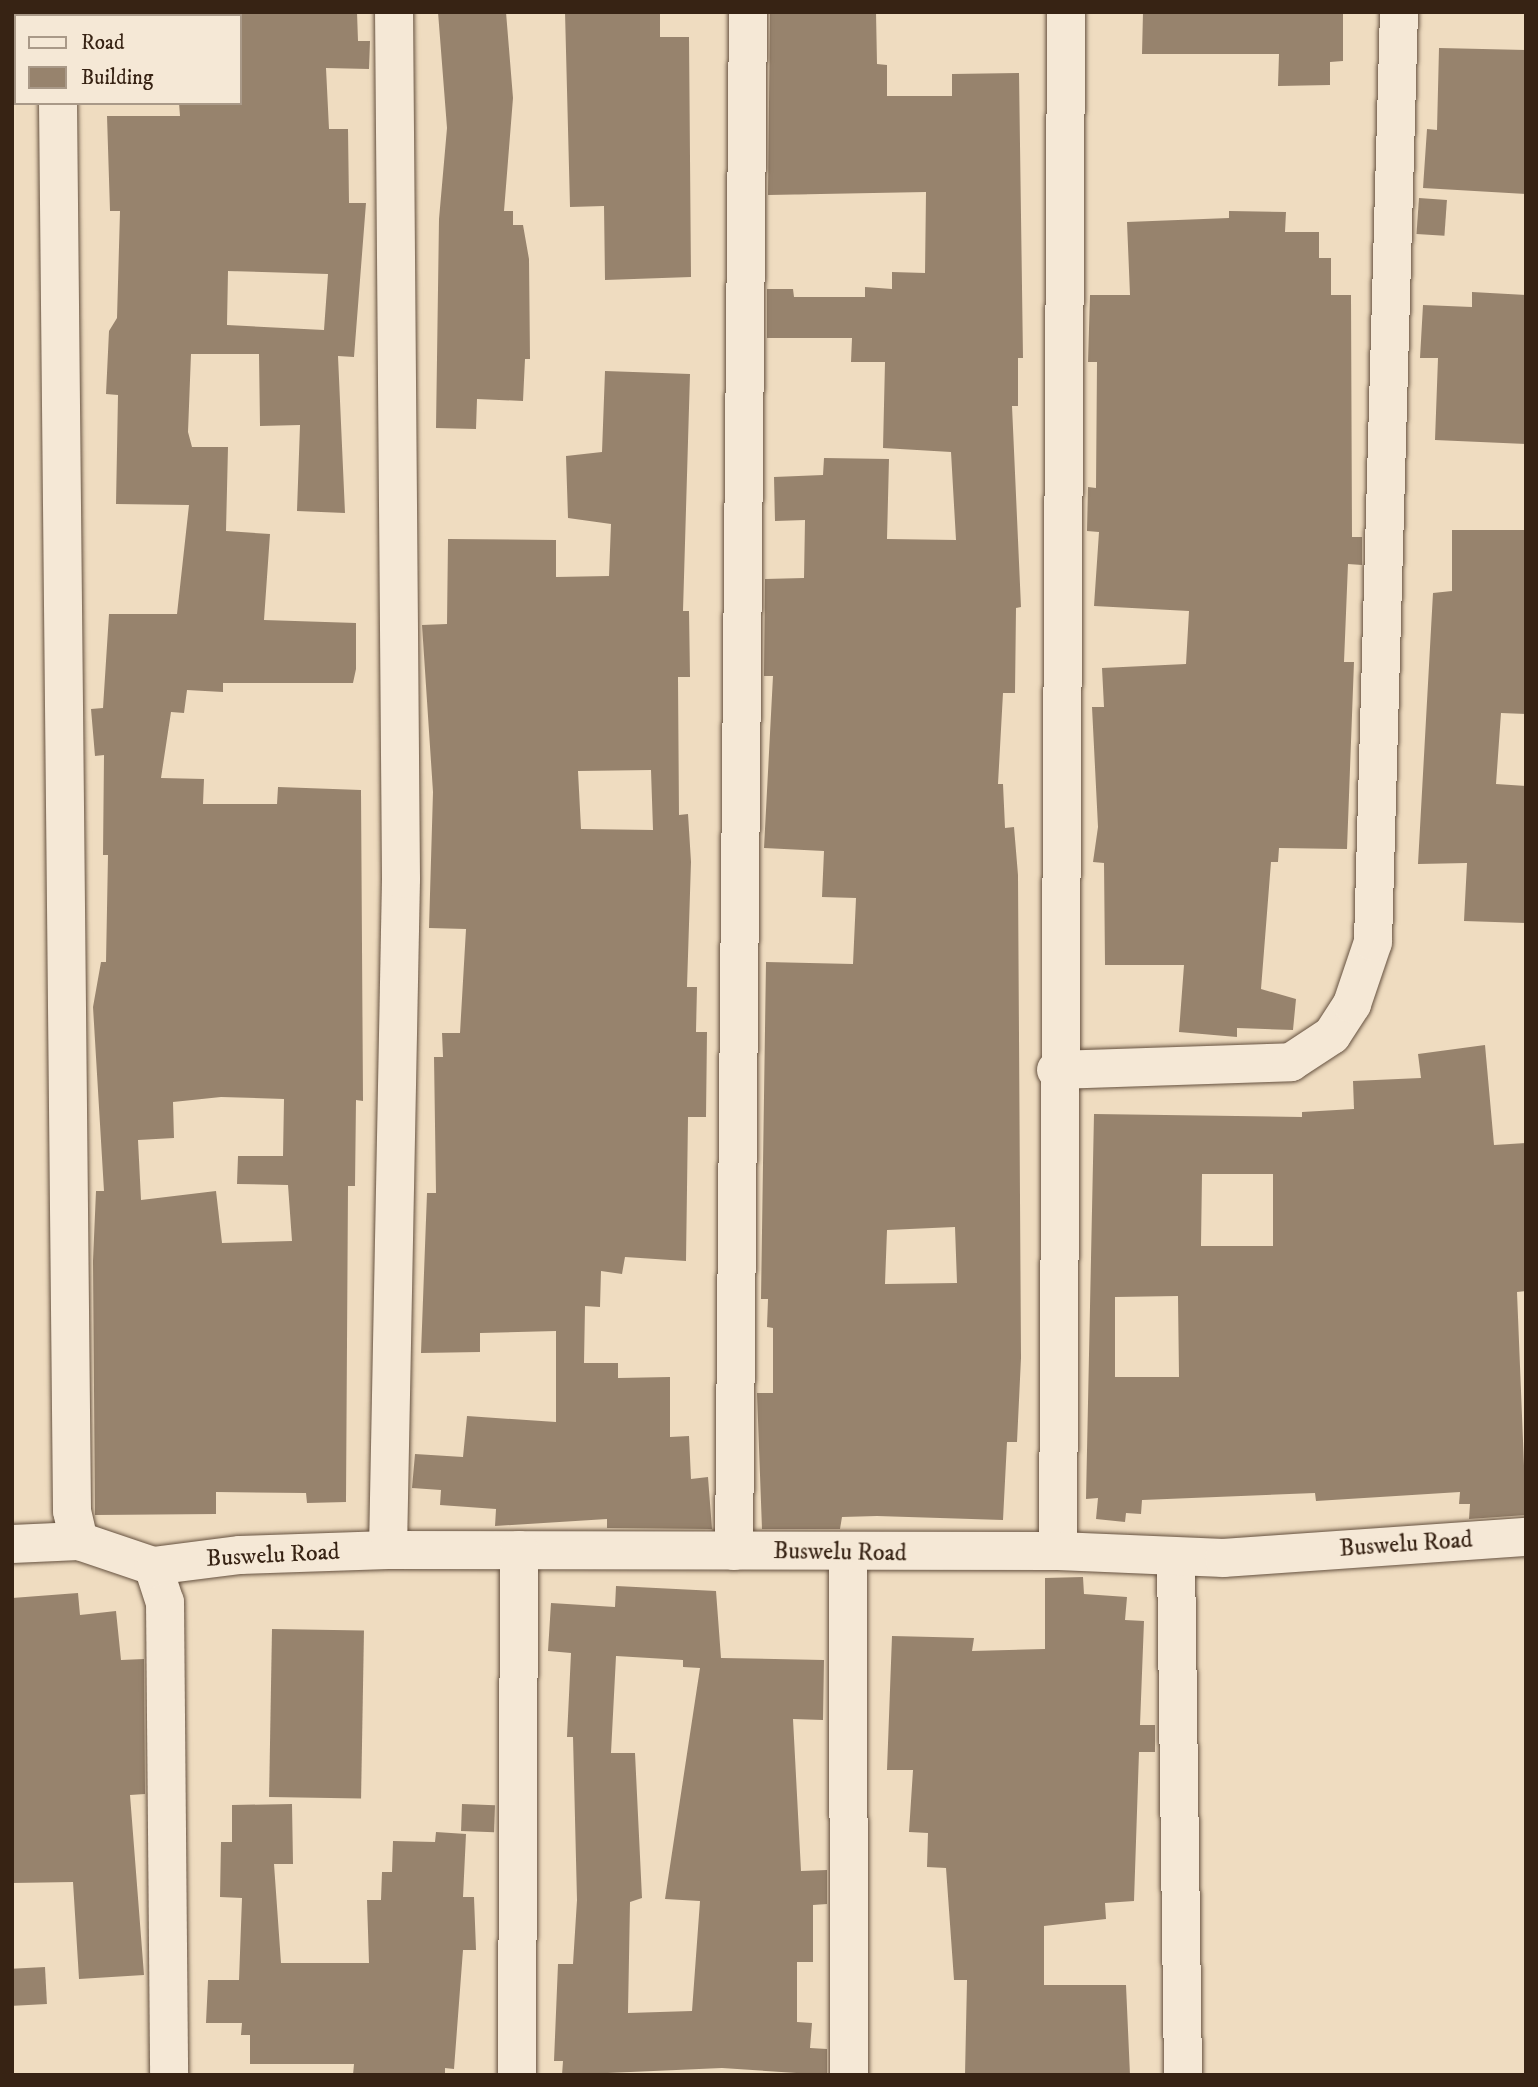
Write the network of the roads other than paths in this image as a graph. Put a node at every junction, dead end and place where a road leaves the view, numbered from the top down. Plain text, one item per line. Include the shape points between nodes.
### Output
1 (394, 12) edge
2 (748, 12) edge
3 (1066, 12) edge
4 (1399, 12) edge
5 (58, 105) edge
6 (1056, 1070) junction
7 (1526, 1537) edge
8 (79, 1541) junction
9 (12, 1544) edge
10 (388, 1550) junction
11 (519, 1550) junction
12 (734, 1551) junction
13 (1058, 1551) junction
14 (848, 1552) junction
15 (1176, 1559) junction
16 (153, 1566) junction
17 (169, 2075) edge
18 (517, 2075) edge
19 (849, 2075) edge
20 (1183, 2075) edge

1 - 10 street via 401,879
2 - 12 street
3 - 6 street
4 - 6 street via 1373,942 1352,1004 1332,1035 1291,1062
5 - 8 street via 71,1429
6 - 13 street
7 - 15 street, Buswelu Road
8 - 9 street
8 - 16 street
10 - 11 street, Buswelu Road
10 - 16 street, Buswelu Road via 240,1555
11 - 12 street, Buswelu Road
11 - 18 street
12 - 14 street, Buswelu Road
13 - 14 street, Buswelu Road
13 - 15 street, Buswelu Road
14 - 19 street
15 - 20 street
16 - 17 street via 165,1602

